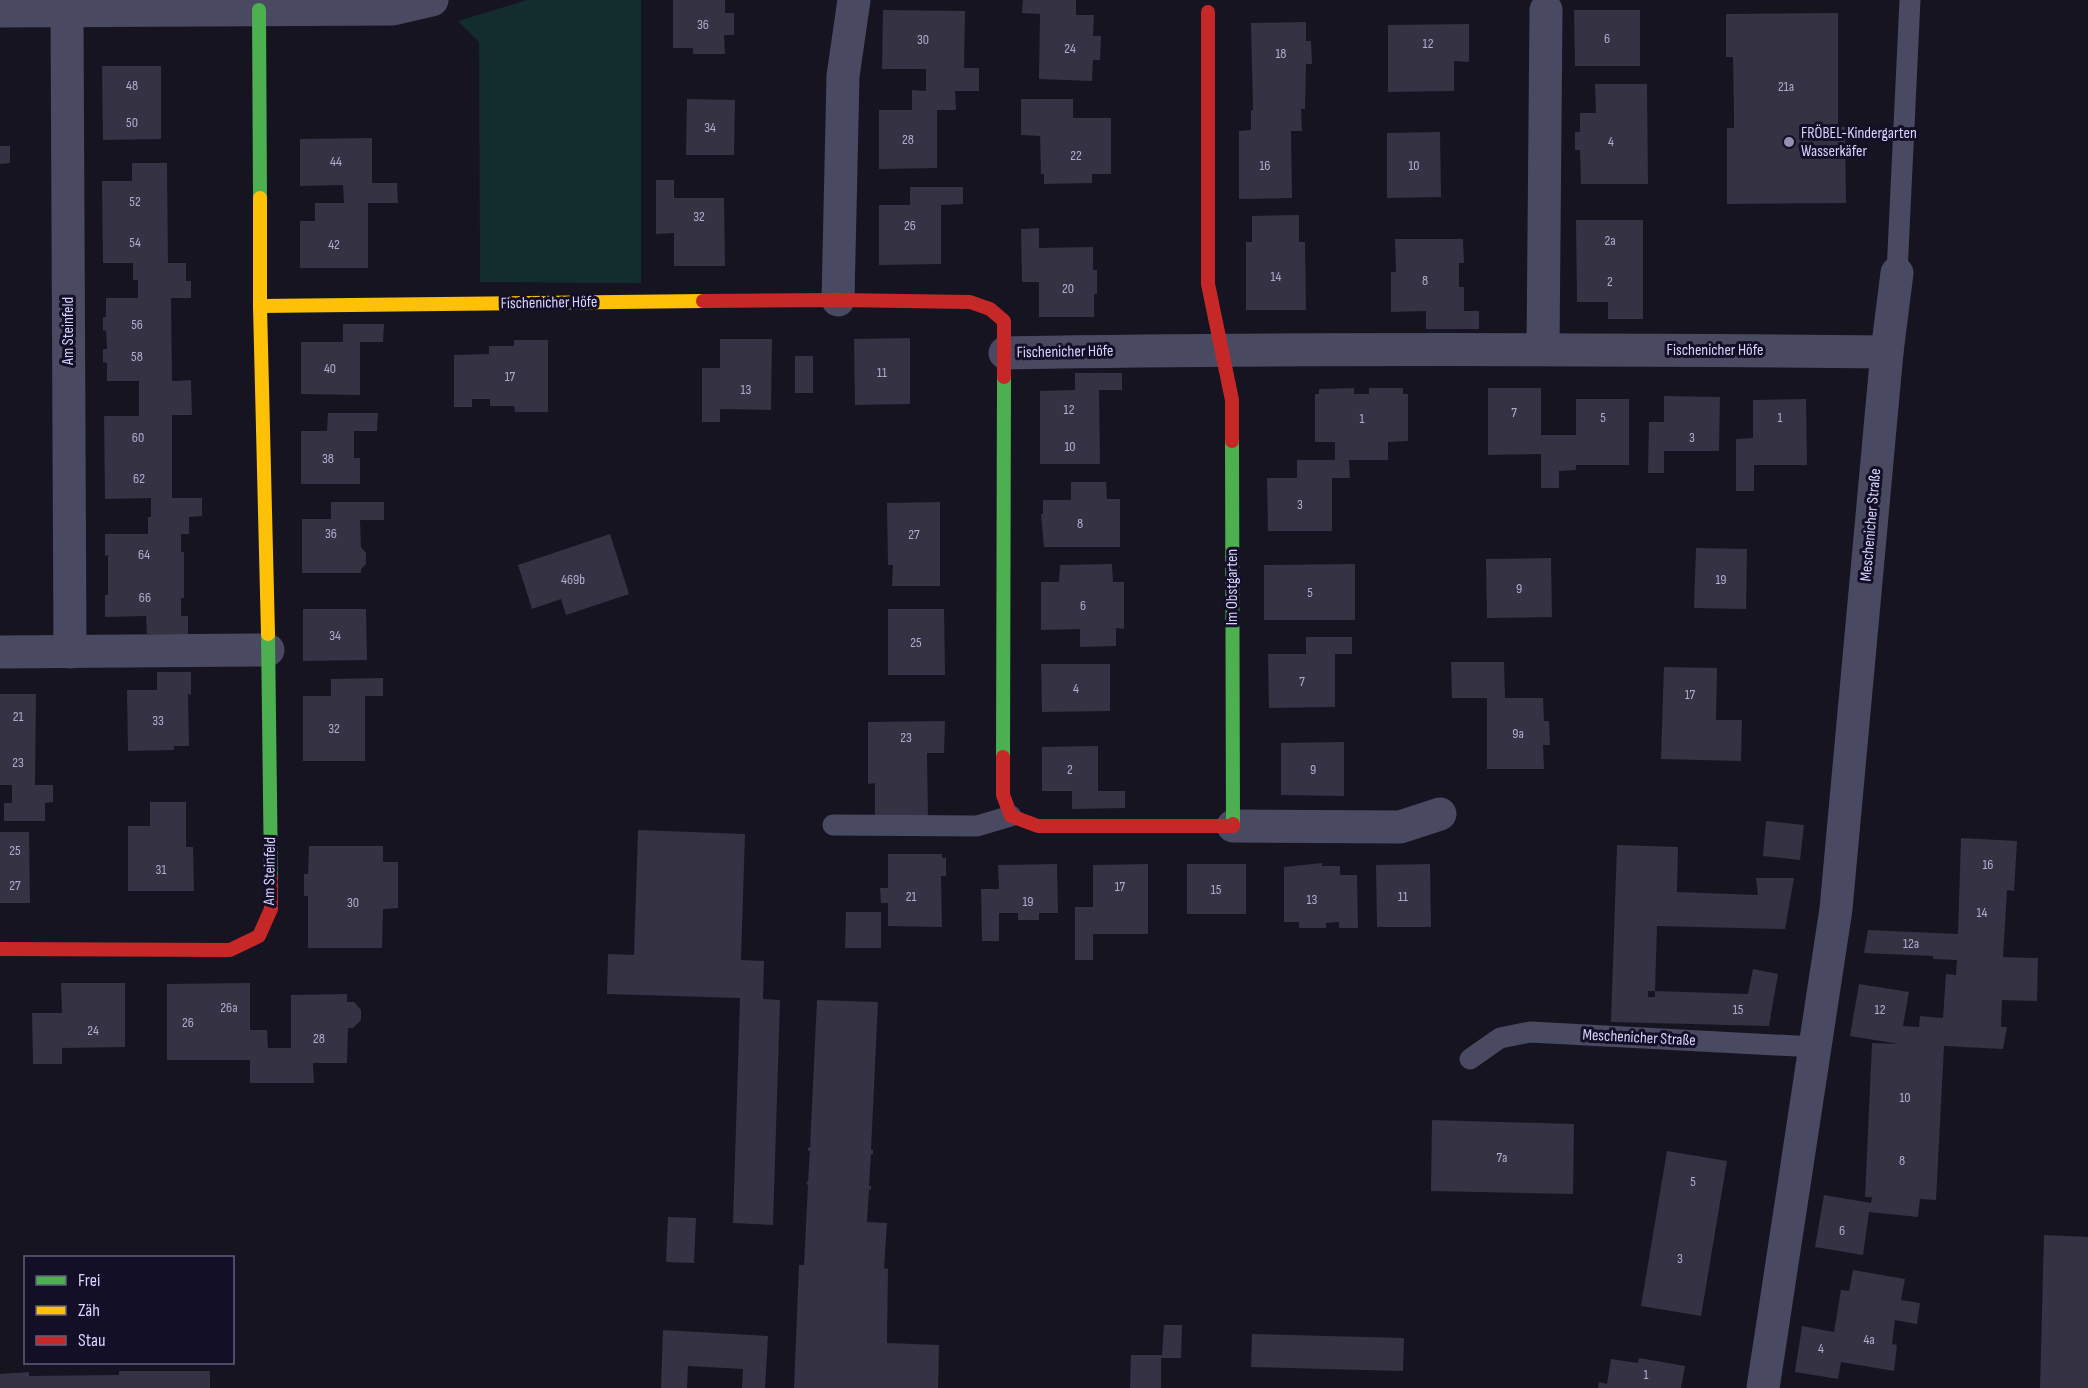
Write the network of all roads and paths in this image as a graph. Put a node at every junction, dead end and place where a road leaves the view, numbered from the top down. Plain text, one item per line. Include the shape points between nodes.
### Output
1 (432, 0) edge
2 (854, 0) edge
3 (1910, 0) edge
4 (67, 10) junction
5 (259, 10) junction
6 (1546, 10) dead end
7 (0, 11) edge
8 (1208, 12) dead end
9 (1897, 273) joint
10 (838, 300) junction
11 (261, 306) junction
12 (1221, 349) junction
13 (1543, 349) junction
14 (1887, 352) junction
15 (1005, 353) junction
16 (268, 650) junction
17 (0, 652) edge
18 (70, 652) junction
19 (1440, 814) dead end
20 (1011, 816) junction
21 (833, 825) dead end
22 (1233, 826) junction
23 (0, 949) edge
24 (1815, 1047) junction
25 (1470, 1059) dead end
26 (1762, 1388) edge

1 - 5 street via 393,9
2 - 10 street via 843,76
3 - 9 lane, Meschenicher Straße
4 - 5 street
4 - 7 street
4 - 18 street, Am Steinfeld
5 - 11 street, Am Steinfeld
6 - 13 street
8 - 12 street via 1208,284
9 - 14 street, Meschenicher Straße
10 - 11 street, Fischenicher Höfe
10 - 15 street, Fischenicher Höfe via 970,302 990,309 1004,321
11 - 16 street, Am Steinfeld
12 - 13 street, Fischenicher Höfe
12 - 15 street, Fischenicher Höfe
12 - 22 street, Im Obstgarten via 1232,400
13 - 14 street, Fischenicher Höfe
14 - 24 street, Meschenicher Straße via 1836,909
15 - 20 street via 1003,795
16 - 18 street
16 - 23 street, Am Steinfeld via 271,909 259,936 230,950
17 - 18 street
19 - 22 street via 1400,827
20 - 21 lane via 977,826
20 - 22 street via 1038,826
24 - 25 lane, Meschenicher Straße via 1530,1032 1500,1038
24 - 26 street, Meschenicher Straße

